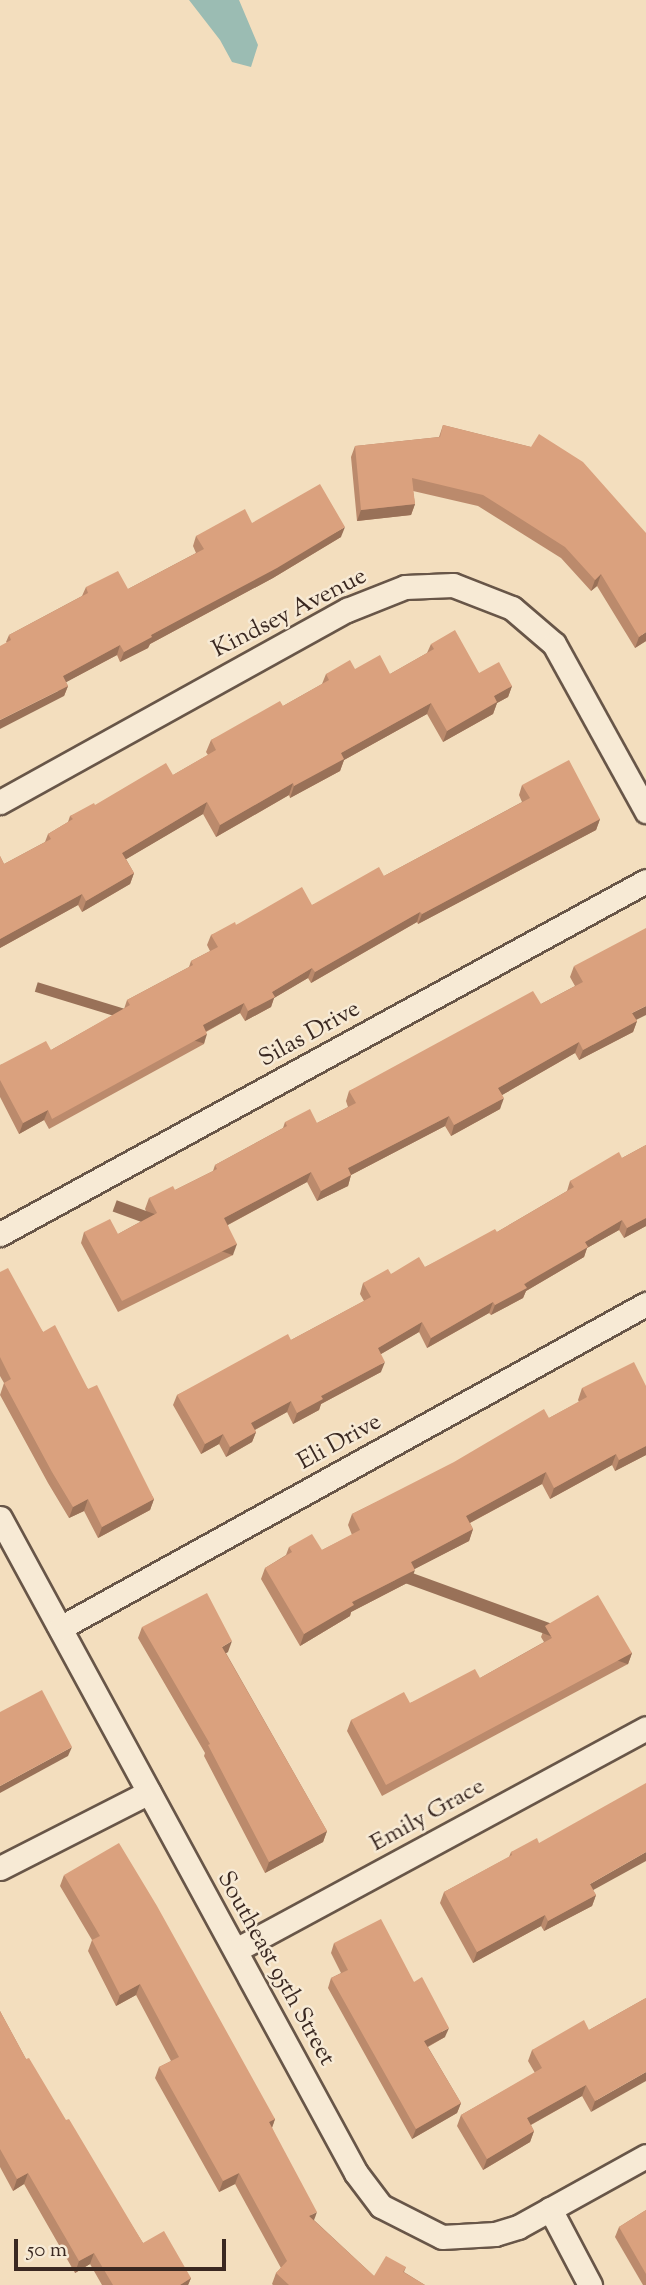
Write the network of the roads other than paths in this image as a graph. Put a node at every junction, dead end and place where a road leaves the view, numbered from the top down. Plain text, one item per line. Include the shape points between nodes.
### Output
1 (0, 802) edge
2 (646, 811) edge
3 (646, 881) edge
4 (0, 1234) edge
5 (645, 1307) edge
6 (0, 1518) edge
7 (60, 1628) junction
8 (646, 1728) edge
9 (149, 1792) junction
10 (0, 1868) edge
11 (236, 1951) junction
12 (646, 2156) edge
13 (550, 2209) junction
14 (590, 2285) edge

1 - 2 street, Kindsey Avenue via 347,610 405,587 453,585 512,608 554,644
3 - 4 street, Silas Drive
5 - 7 street, Eli Drive
6 - 7 street, Southeast 95th Street
7 - 9 street, Southeast 95th Street
8 - 11 street, Emily Grace
9 - 10 street
9 - 11 street, Southeast 95th Street
11 - 13 street, Southeast 95th Street via 356,2173 381,2206 442,2236 460,2237 518,2227
12 - 13 street, Southeast 95th Street
13 - 14 street

